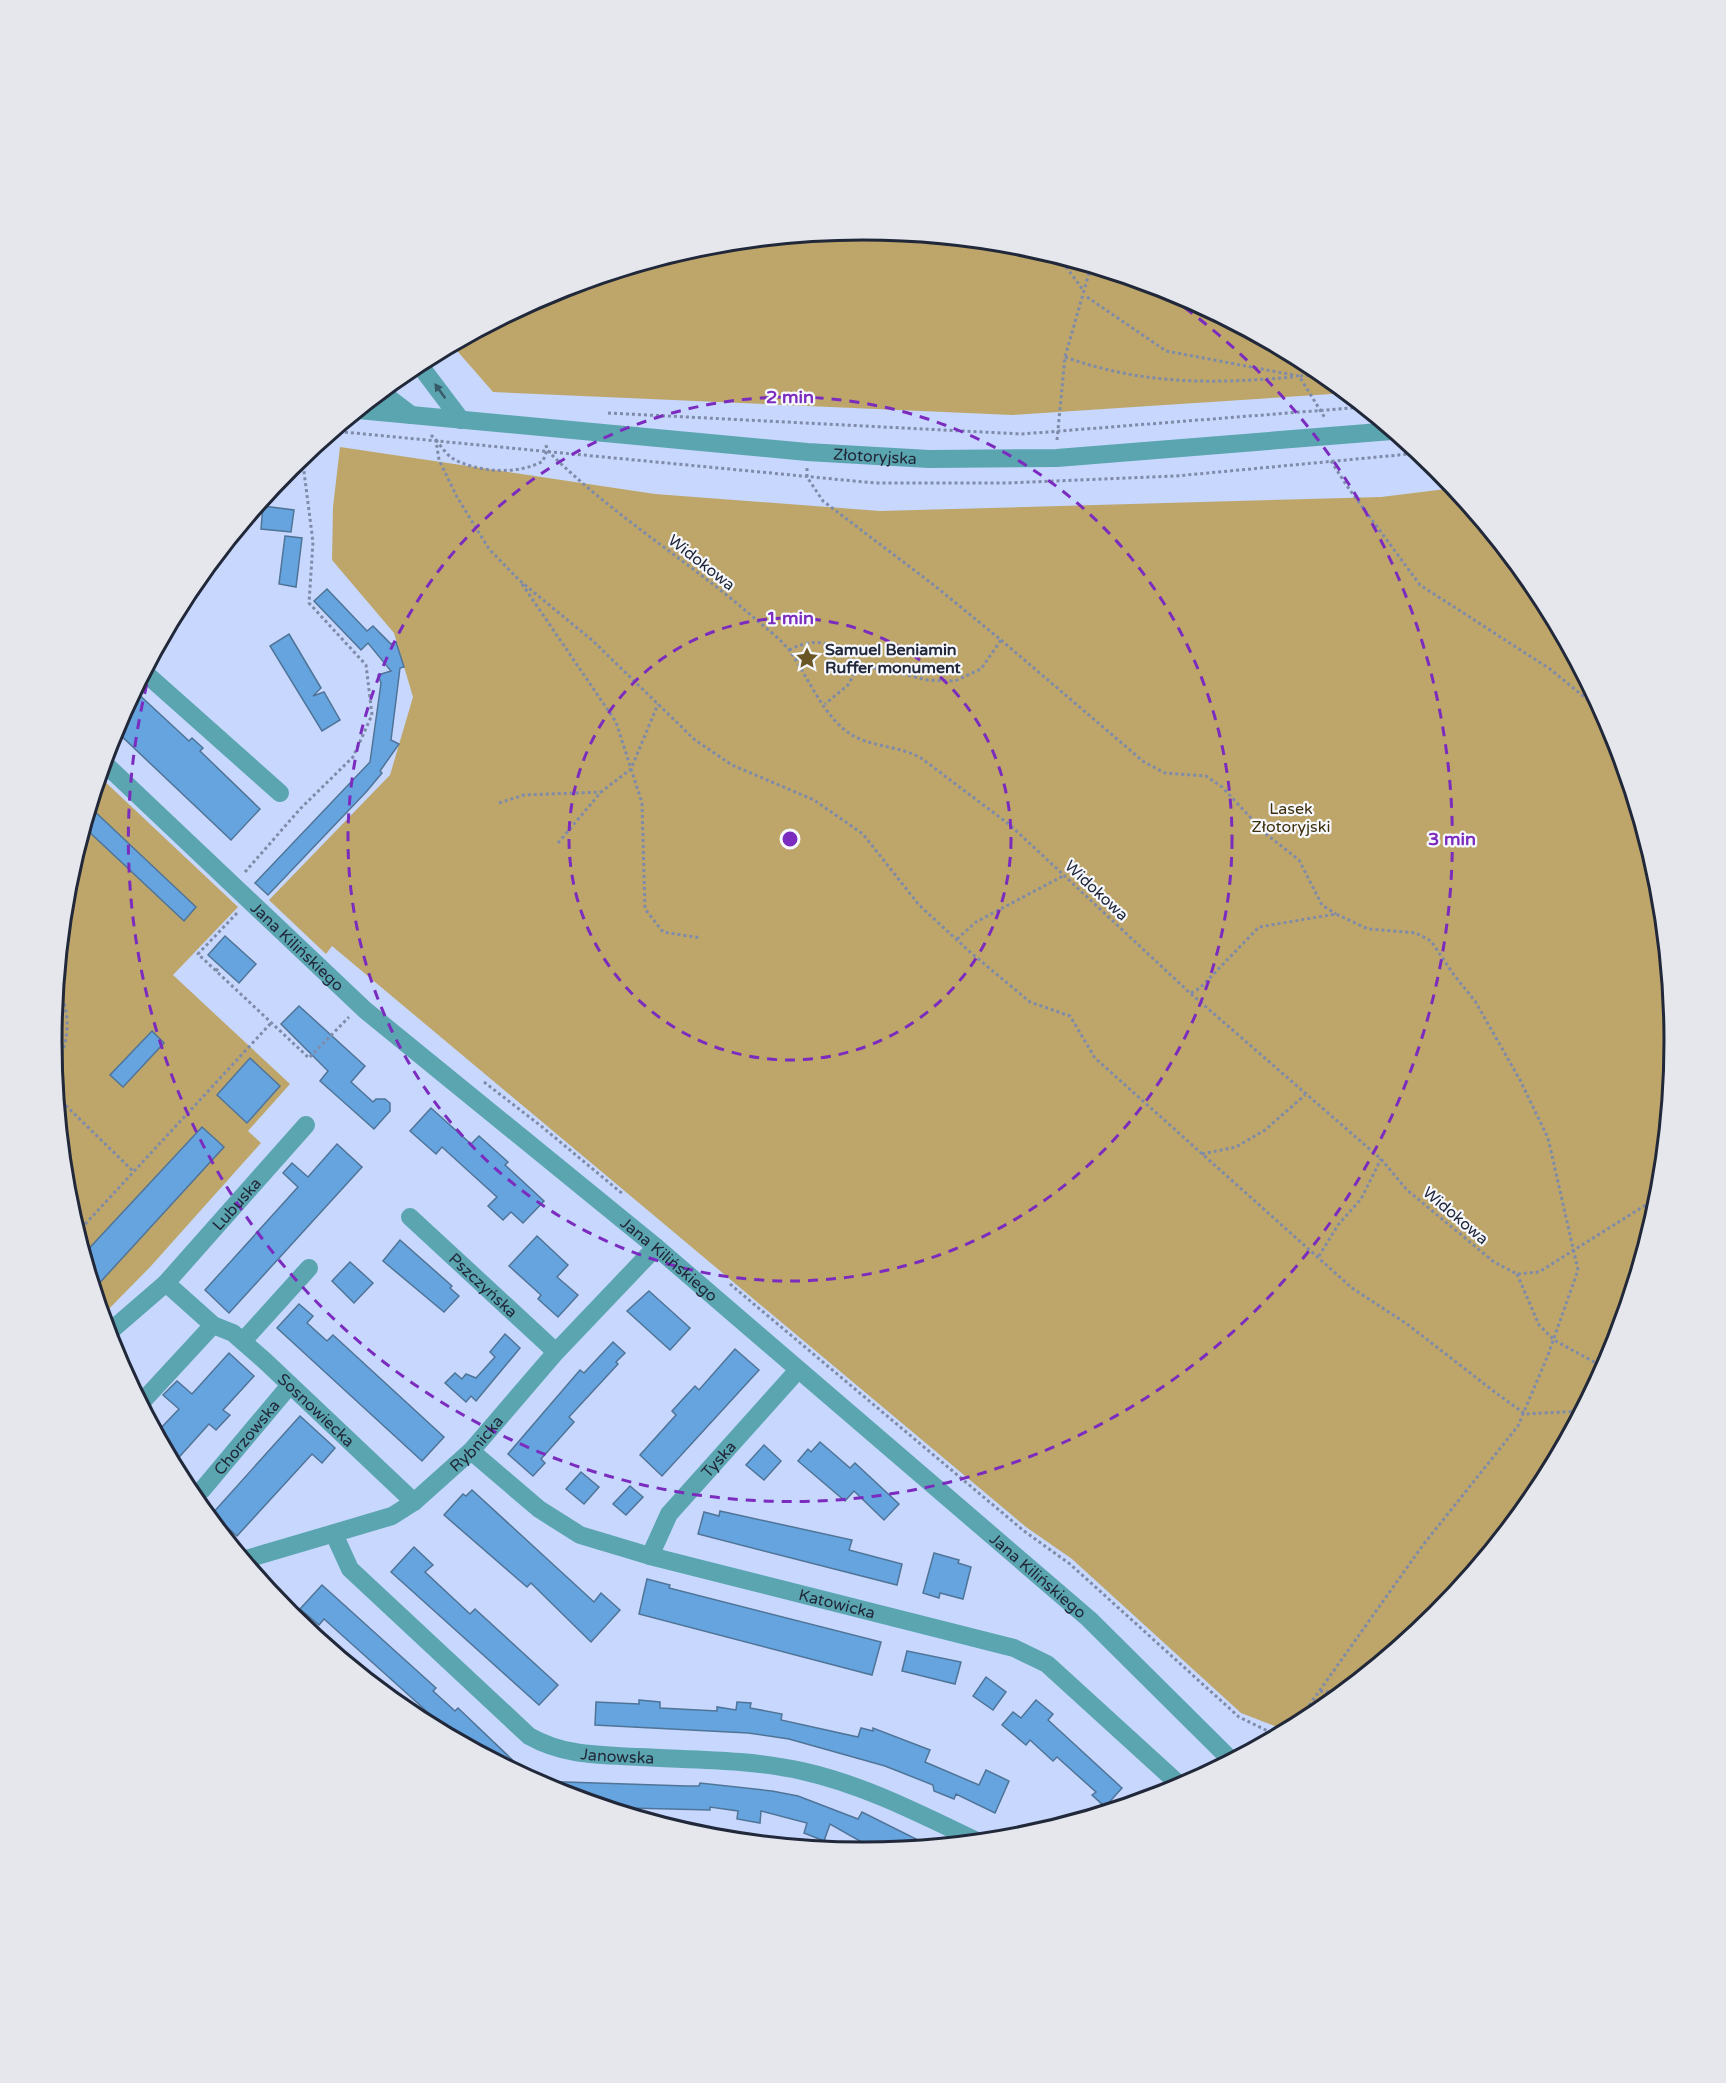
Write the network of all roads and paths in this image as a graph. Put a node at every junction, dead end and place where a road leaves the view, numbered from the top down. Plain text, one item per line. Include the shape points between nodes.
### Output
1 (1066, 266) edge
2 (1089, 273) edge
3 (1083, 290) junction
4 (1087, 297) dead end
5 (1065, 357) junction
6 (424, 371) edge
7 (1308, 375) edge
8 (1299, 376) junction
9 (388, 397) edge
10 (1353, 408) edge
11 (1320, 410) junction
12 (369, 411) edge
13 (599, 413) dead end
14 (411, 415) junction
15 (461, 420) junction
16 (546, 428) junction
17 (1057, 432) junction
18 (1382, 432) edge
19 (1335, 435) junction
20 (436, 440) junction
21 (547, 450) junction
22 (807, 452) junction
23 (1057, 458) junction
24 (1350, 460) dead end
25 (1331, 461) dead end
26 (304, 468) edge
27 (519, 580) junction
28 (1001, 640) junction
29 (789, 651) junction
30 (857, 669) junction
31 (149, 677) edge
32 (1587, 700) edge
33 (825, 704) junction
34 (658, 705) junction
35 (110, 768) edge
36 (631, 770) junction
37 (601, 792) junction
38 (280, 793) dead end
39 (499, 803) dead end
40 (558, 843) dead end
41 (1063, 876) junction
42 (234, 884) junction
43 (250, 900) junction
44 (1335, 914) junction
45 (701, 939) dead end
46 (957, 939) junction
47 (220, 966) dead end
48 (216, 971) junction
49 (1190, 993) junction
50 (63, 999) edge
51 (360, 1005) junction
52 (271, 1023) junction
53 (294, 1037) dead end
54 (290, 1041) junction
55 (62, 1050) edge
56 (477, 1081) dead end
57 (1305, 1095) junction
58 (64, 1104) edge
59 (306, 1125) dead end
60 (1201, 1155) junction
61 (1381, 1159) junction
62 (134, 1172) junction
63 (624, 1195) dead end
64 (1648, 1204) edge
65 (410, 1217) dead end
66 (84, 1226) edge
67 (656, 1247) junction
68 (1573, 1251) junction
69 (1319, 1256) junction
70 (309, 1268) dead end
71 (1517, 1274) junction
72 (725, 1280) dead end
73 (166, 1283) junction
74 (213, 1325) junction
75 (115, 1327) edge
76 (1554, 1340) junction
77 (243, 1341) junction
78 (556, 1353) junction
79 (1596, 1363) edge
80 (798, 1370) junction
81 (290, 1385) junction
82 (145, 1398) edge
83 (1573, 1412) edge
84 (1525, 1414) junction
85 (471, 1451) junction
86 (202, 1490) dead end
87 (414, 1502) junction
88 (334, 1534) junction
89 (650, 1556) junction
90 (250, 1558) edge
91 (1320, 1691) junction
92 (1330, 1692) edge
93 (1307, 1708) edge
94 (1270, 1732) edge
95 (1226, 1755) edge
96 (1174, 1780) edge
97 (967, 1836) edge

1 - 3 path
2 - 3 path
3 - 5 path
4 - 8 path via 1166,351
5 - 8 path via 1100,369 1173,382 1238,382
5 - 17 path
15 -> 6 street
7 - 8 path
8 - 11 path
9 - 14 street
10 - 11 path
11 - 17 path
11 - 19 path
12 - 14 street, Złotoryjska
13 - 17 path via 1022,434
14 - 15 street, Złotoryjska
14 - 20 path
15 - 16 street, Złotoryjska
16 - 21 path
16 - 22 street, Złotoryjska
17 - 23 path
18 - 19 street, Złotoryjska
19 - 23 street, Złotoryjska
19 - 24 path
20 - 21 path via 451,457 472,466 512,471 543,461
20 - 27 path via 440,460 457,497 489,549
21 - 29 path, Widokowa via 578,482 760,622
22 - 23 street, Złotoryjska via 929,459
22 - 28 path via 807,477 823,501
25 - 32 path via 1420,585 1550,669
26 - 42 path via 313,543 309,603 366,665 372,715 353,757
27 - 34 path via 593,641
27 - 36 path via 616,722
28 - 30 path via 981,669 955,681 927,680 878,668
28 - 44 path via 1144,762 1165,773 1206,776 1222,787 1266,834 1299,860 1322,904
29 - 30 path via 804,642 822,641 848,655
29 - 33 path, Widokowa via 808,685
30 - 33 path via 848,685
31 - 38 street
33 - 41 path, Widokowa via 837,723 854,736 921,758 1010,825
34 - 36 path
34 - 46 path via 694,740 732,765 814,800 863,834 919,904
35 - 42 street, Jana Kilińskiego
36 - 37 path
36 - 45 path via 642,803 645,909 663,932
37 - 39 path via 524,795
37 - 40 path
41 - 46 path via 976,922
41 - 49 path, Widokowa
42 - 43 street, Jana Kilińskiego
43 - 48 path via 198,954
43 - 51 street, Jana Kilińskiego
44 - 49 path via 1259,927 1200,988
44 - 68 path via 1368,928 1416,933 1431,940 1475,1001 1548,1138
46 - 60 path via 1030,1002 1070,1016 1095,1058
47 - 48 path
48 - 52 path
49 - 57 path, Widokowa
50 - 55 path via 68,1025
51 - 54 path via 309,1058
51 - 67 street, Jana Kilińskiego
52 - 54 path
52 - 62 path
53 - 54 path
56 - 63 path via 488,1083
57 - 60 path via 1265,1130 1236,1147
57 - 61 path, Widokowa
58 - 62 path
59 - 73 street, Lubuska
60 - 69 path
61 - 69 path via 1361,1199 1338,1225
61 - 71 path, Widokowa via 1407,1190 1494,1262
62 - 66 path
64 - 68 path
65 - 78 street, Pszczyńska
67 - 78 street, Rybnicka
67 - 80 street, Jana Kilińskiego
68 - 71 path via 1539,1272
68 - 76 path via 1578,1270
69 - 84 path via 1352,1288 1407,1324
70 - 77 street
71 - 76 path via 1539,1325
72 - 94 path via 1024,1531 1070,1564 1239,1717
73 - 74 street
73 - 75 street, Lubuska
74 - 77 street, Sosnowiecka
74 - 82 street
76 - 79 path
76 - 84 path
77 - 81 street, Sosnowiecka
78 - 85 street, Rybnicka
80 - 89 street, Tyska via 669,1514
80 - 95 street, Jana Kilińskiego via 1089,1619
81 - 86 street, Chorzowska
81 - 87 street, Sosnowiecka
83 - 84 path
84 - 91 path via 1423,1545
85 - 87 street, Rybnicka
85 - 89 street, Katowicka via 539,1509 580,1534
87 - 88 street, Rybnicka via 392,1516
88 - 90 street, Rybnicka
88 - 97 street, Janowska via 350,1569 529,1736 549,1747 583,1754 746,1763 802,1771 900,1803
89 - 96 street, Katowicka via 1014,1648 1047,1664
91 - 92 path
91 - 93 path

